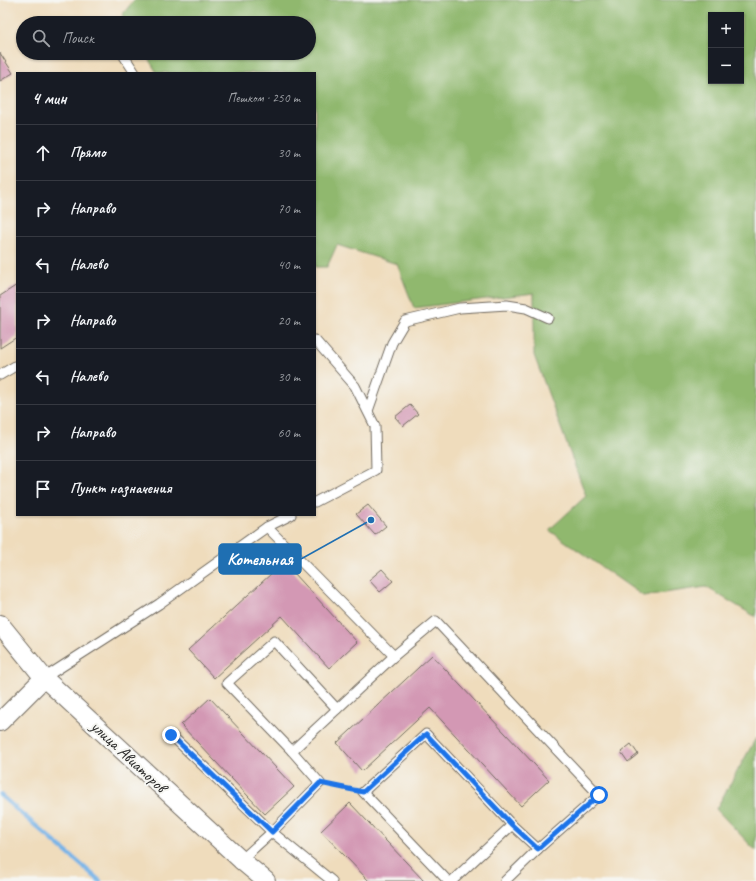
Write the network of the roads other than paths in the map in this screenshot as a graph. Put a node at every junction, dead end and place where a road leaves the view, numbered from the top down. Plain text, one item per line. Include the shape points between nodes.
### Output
1 (127, 60) edge
2 (134, 72) edge
3 (548, 318) dead end
4 (316, 341) edge
5 (16, 366) edge
6 (0, 375) edge
7 (368, 411) junction
8 (316, 501) edge
9 (289, 516) edge
10 (267, 527) junction
11 (0, 624) edge
12 (394, 656) junction
13 (44, 678) junction
14 (337, 709) junction
15 (0, 722) edge
16 (171, 735) dead end
17 (292, 751) junction
18 (512, 825) junction
19 (272, 832) junction
20 (538, 849) junction
21 (241, 860) junction
22 (266, 881) edge
23 (332, 881) edge
24 (448, 881) edge
25 (452, 881) edge
26 (504, 881) edge

1 - 2 lane
3 - 7 lane via 526,308 507,305 460,308 405,321 392,343
4 - 7 lane via 355,386
5 - 6 lane
7 - 8 lane via 375,426 376,470
9 - 10 lane
10 - 12 lane
10 - 13 lane via 160,604
11 - 13 street, улица Авиаторов
12 - 14 lane
12 - 20 lane via 436,621 599,795
13 - 15 street
13 - 21 street, улица Авиаторов
14 - 17 lane
14 - 17 lane via 274,641 227,683
16 - 19 lane
17 - 19 lane via 320,783
18 - 20 lane
18 - 24 lane via 426,734 363,792
18 - 25 lane
19 - 21 lane
19 - 23 lane
20 - 26 lane
21 - 22 street, улица Авиаторов

